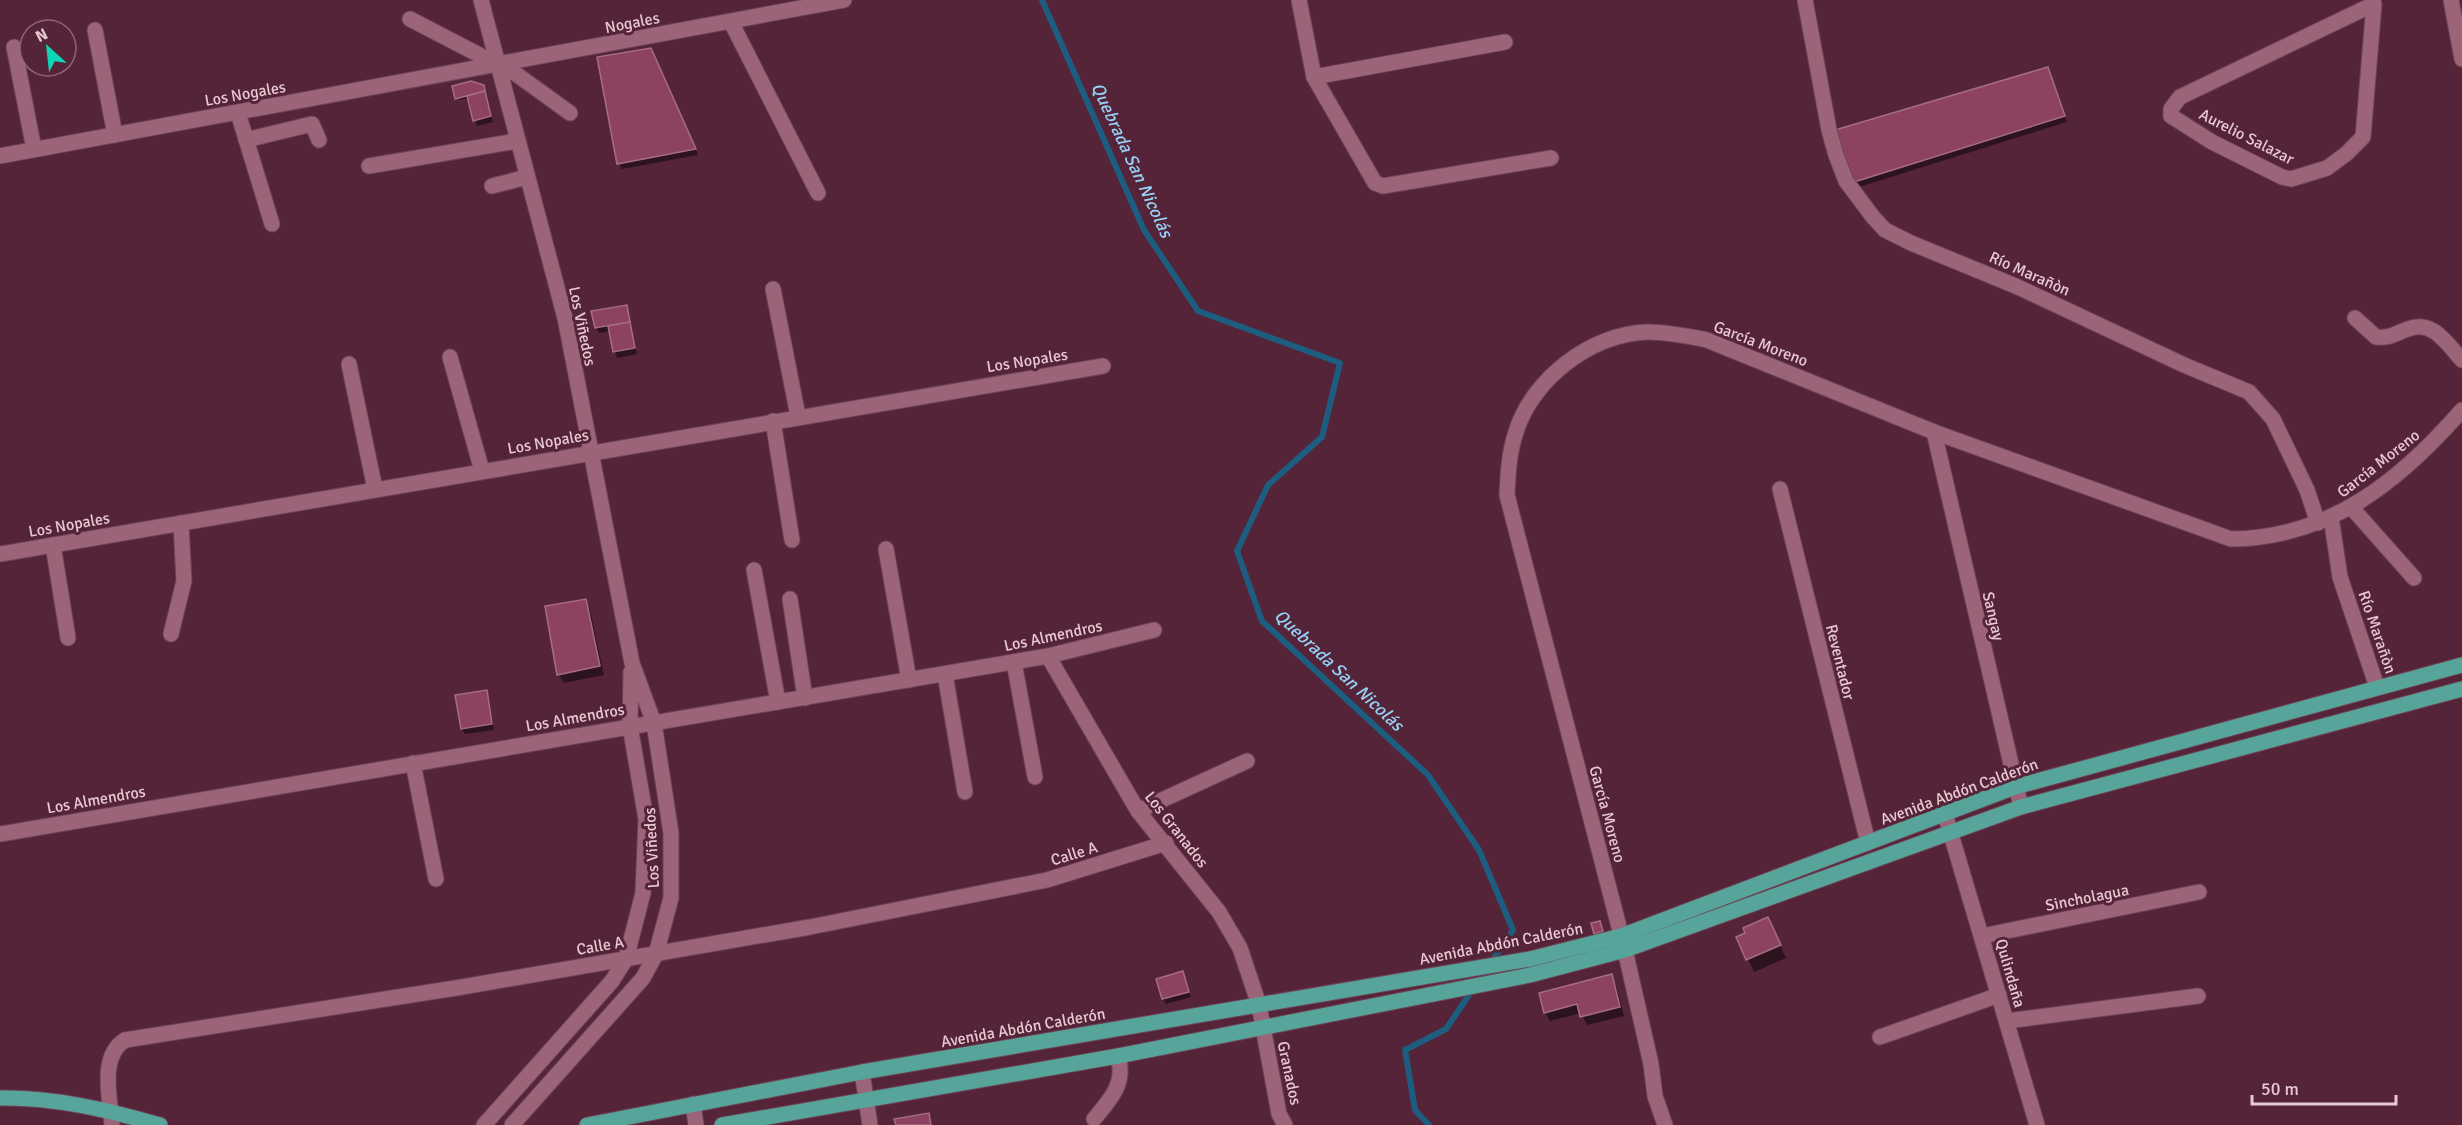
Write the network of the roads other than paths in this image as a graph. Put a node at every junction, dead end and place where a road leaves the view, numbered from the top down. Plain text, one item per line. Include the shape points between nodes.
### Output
1 (481, 0) edge
2 (844, 0) edge
3 (1299, 0) edge
4 (1805, 0) edge
5 (2451, 0) edge
6 (2377, 2) edge
7 (410, 19) dead end
8 (731, 22) junction
9 (95, 30) dead end
10 (1505, 42) dead end
11 (14, 47) dead end
12 (2462, 59) edge
13 (496, 66) junction
14 (1314, 77) junction
15 (238, 113) junction
16 (570, 113) dead end
17 (115, 135) junction
18 (246, 140) junction
19 (319, 140) dead end
20 (517, 141) junction
21 (34, 149) junction
22 (0, 156) edge
23 (1551, 158) dead end
24 (369, 166) dead end
25 (527, 177) junction
26 (492, 186) dead end
27 (818, 193) dead end
28 (272, 224) dead end
29 (773, 289) dead end
30 (2355, 318) dead end
31 (450, 357) dead end
32 (2462, 360) edge
33 (349, 364) dead end
34 (1103, 366) dead end
35 (2462, 410) edge
36 (798, 416) junction
37 (773, 421) junction
38 (1934, 432) junction
39 (589, 453) junction
40 (482, 471) junction
41 (375, 489) junction
42 (1780, 489) dead end
43 (2352, 508) junction
44 (2325, 520) junction
45 (181, 523) junction
46 (792, 540) dead end
47 (54, 545) junction
48 (886, 549) dead end
49 (0, 554) edge
50 (754, 570) dead end
51 (2414, 578) dead end
52 (790, 599) dead end
53 (1154, 630) dead end
54 (171, 634) dead end
55 (68, 638) dead end
56 (1048, 656) junction
57 (1014, 662) junction
58 (632, 663) junction
59 (2462, 665) edge
60 (945, 674) junction
61 (909, 680) junction
62 (2378, 687) junction
63 (2462, 689) edge
64 (805, 698) junction
65 (778, 702) junction
66 (654, 723) junction
67 (630, 726) junction
68 (1247, 761) dead end
69 (413, 763) junction
70 (1035, 777) dead end
71 (2015, 787) junction
72 (965, 792) dead end
73 (2021, 807) junction
74 (1138, 810) junction
75 (1945, 814) junction
76 (1950, 831) junction
77 (0, 834) edge
78 (1166, 843) junction
79 (1868, 843) junction
80 (436, 879) dead end
81 (2199, 892) dead end
82 (1982, 936) junction
83 (1623, 943) junction
84 (656, 954) junction
85 (626, 958) junction
86 (1999, 995) junction
87 (2198, 996) dead end
88 (1259, 1005) junction
89 (2007, 1022) junction
90 (1262, 1028) junction
91 (1880, 1037) dead end
92 (1118, 1056) junction
93 (862, 1072) junction
94 (0, 1098) edge
95 (867, 1100) junction
96 (693, 1104) junction
97 (112, 1118) edge
98 (1094, 1119) dead end
99 (160, 1125) edge
100 (484, 1125) edge
101 (512, 1125) edge
102 (587, 1125) edge
103 (696, 1125) edge
104 (722, 1125) edge
105 (870, 1125) edge
106 (1285, 1125) edge
107 (1665, 1125) edge
108 (2037, 1125) edge

1 - 13 street, Los Viñedos
2 - 8 street, Nogales
3 - 14 street
4 - 44 street, Río Marañòn via 1836,155 1846,181 1885,230 2249,392 2273,420
5 - 12 street
6 - 6 street, Aurelio Salazar via 2180,97 2171,116 2212,142 2282,177 2291,180 2326,168 2363,136
7 - 13 street
8 - 13 street, Nogales
8 - 27 street
9 - 17 street
10 - 14 street
11 - 21 street
13 - 15 street, Los Nogales
13 - 16 street via 516,74
13 - 20 street, Los Viñedos
14 - 23 street via 1369,176 1383,186
15 - 17 street, Los Nogales
15 - 18 street
17 - 21 street, Los Nogales
18 - 19 street via 312,124
18 - 28 street
20 - 24 street
20 - 25 street, Los Viñedos
21 - 22 street, Los Nogales
25 - 26 street
25 - 39 street, Los Viñedos via 566,318
29 - 36 street
30 - 32 street via 2376,337 2391,338 2422,325 2436,331
31 - 40 street
33 - 41 street
34 - 36 street, Los Nopales
35 - 43 street, García Moreno via 2428,450
36 - 37 street, Los Nopales
37 - 39 street, Los Nopales
37 - 46 street
38 - 44 street, García Moreno via 2231,539 2255,539
38 - 71 street, Sangay
38 - 83 street, García Moreno via 1707,340 1673,333 1625,335 1600,344 1545,381 1533,398 1516,431 1509,457 1507,495
39 - 40 street, Los Nopales
39 - 58 street, Los Viñedos
40 - 41 street, Los Nopales
41 - 45 street, Los Nopales
42 - 79 street, Reventador
43 - 44 street, García Moreno
43 - 51 street
44 - 62 street, Río Marañòn
45 - 47 street, Los Nopales
45 - 54 street via 184,581
47 - 49 street, Los Nopales
47 - 55 street
48 - 61 street
50 - 65 street
52 - 64 street
53 - 56 street, Los Almendros
56 - 57 street, Los Almendros
56 - 74 street, Los Granados
57 - 60 street, Los Almendros
57 - 70 street
58 - 66 street, Los Viñedos
58 - 67 street, Los Viñedos
59 - 62 main road, Avenida Abdón Calderón
60 - 61 street, Los Almendros
60 - 72 street
61 - 64 street, Los Almendros
62 - 71 main road, Avenida Abdón Calderón
63 - 73 main road, Avenida Abdón Calderón
64 - 65 street, Los Almendros
65 - 66 street, Los Almendros
66 - 67 street, Los Almendros
66 - 84 street, Los Viñedos via 671,833 671,898
67 - 69 street, Los Almendros
67 - 85 street, Los Viñedos via 646,819 643,893
68 - 74 street
69 - 77 street, Los Almendros
69 - 80 street
71 - 73 street, Sangay
71 - 75 main road, Avenida Abdón Calderón
73 - 76 main road, Avenida Abdón Calderón
74 - 78 street, Los Granados
75 - 76 street, Qulindaña
75 - 79 main road, Avenida Abdón Calderón
76 - 82 street, Qulindaña
76 - 83 main road, Avenida Abdón Calderón
78 - 84 street, Calle A via 1047,880
78 - 88 street, Los Granados via 1220,912 1240,948
79 - 83 main road, Avenida Abdón Calderón
81 - 82 street, Sincholagua
82 - 86 street, Qulindaña
83 - 88 main road, Avenida Abdón Calderón
83 - 90 main road, Avenida Abdón Calderón via 1530,975
83 - 107 street, García Moreno via 1655,1096
84 - 85 street, Calle A
84 - 101 street, Los Viñedos via 643,978
85 - 97 street, Calle A via 125,1040 114,1047 108,1061
85 - 100 street, Los Viñedos via 612,981
86 - 89 street, Qulindaña
86 - 91 street
87 - 89 street
88 - 90 street, Los Granados
88 - 93 main road, Avenida Abdón Calderón
89 - 108 street, Qulindaña
90 - 92 main road, Avenida Abdón Calderón
90 - 106 street, Granados via 1279,1114
92 - 95 main road, Avenida Abdón Calderón
92 - 98 street via 1122,1069 1119,1086
93 - 95 street
93 - 96 main road, Avenida Abdón Calderón
94 - 97 main road via 28,1097
95 - 104 main road, Avenida Abdón Calderón
95 - 105 street
96 - 102 main road, Avenida Abdón Calderón
96 - 103 street
97 - 99 main road

